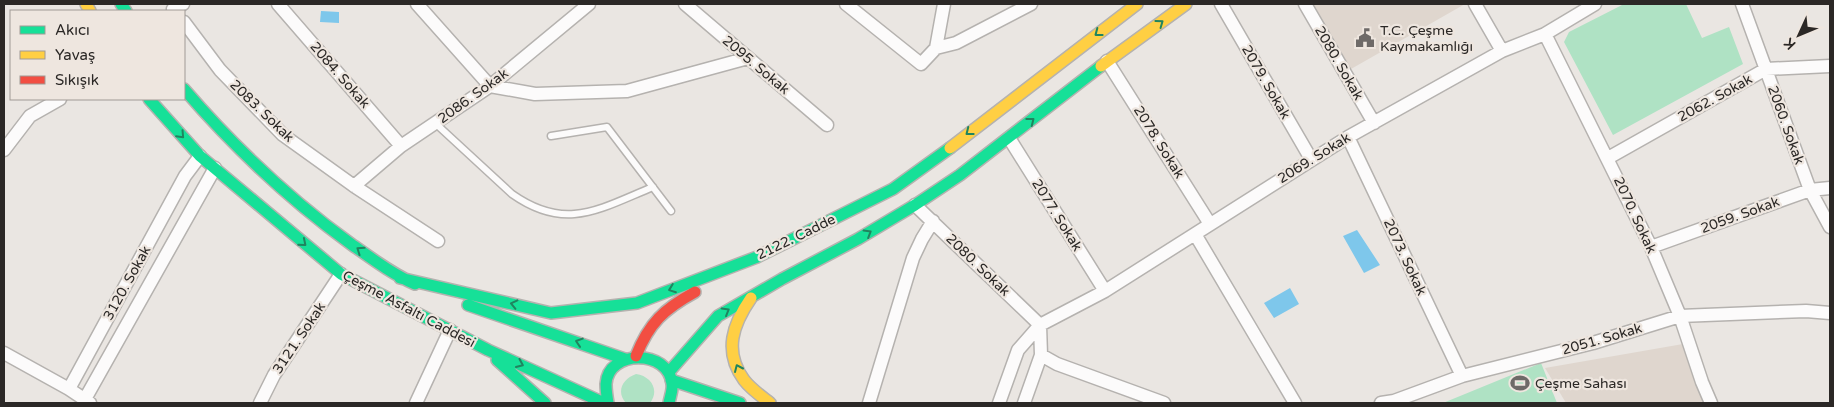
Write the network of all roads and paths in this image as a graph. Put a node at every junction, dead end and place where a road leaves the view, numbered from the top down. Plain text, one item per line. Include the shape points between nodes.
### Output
1 (278, 4) edge
2 (417, 4) edge
3 (589, 4) edge
4 (685, 4) edge
5 (846, 4) edge
6 (944, 4) edge
7 (1031, 4) edge
8 (1137, 4) edge
9 (1186, 4) edge
10 (1221, 4) edge
11 (1305, 4) edge
12 (1475, 4) edge
13 (1596, 4) edge
14 (1742, 4) edge
15 (185, 23) edge
16 (1546, 34) junction
17 (936, 48) junction
18 (1502, 51) junction
19 (748, 58) junction
20 (1107, 61) junction
21 (1830, 66) edge
22 (1766, 69) junction
23 (490, 86) junction
24 (185, 90) edge
25 (58, 100) edge
26 (150, 100) edge
27 (436, 123) junction
28 (1374, 123) junction
29 (827, 125) dead end
30 (551, 136) dead end
31 (1348, 137) junction
32 (1009, 138) junction
33 (401, 146) junction
34 (4, 150) edge
35 (200, 156) junction
36 (1608, 158) junction
37 (1311, 159) junction
38 (215, 168) junction
39 (354, 186) junction
40 (653, 187) junction
41 (1830, 188) edge
42 (1810, 190) junction
43 (915, 205) junction
44 (671, 211) dead end
45 (933, 221) junction
46 (1210, 224) junction
47 (1830, 227) edge
48 (1194, 234) junction
49 (438, 241) dead end
50 (1651, 247) junction
51 (757, 257) junction
52 (341, 274) junction
53 (400, 278) junction
54 (1105, 291) junction
55 (754, 295) junction
56 (1830, 313) edge
57 (1680, 316) junction
58 (1040, 325) junction
59 (450, 330) junction
60 (488, 350) junction
61 (4, 353) edge
62 (1041, 355) junction
63 (630, 358) junction
64 (670, 376) junction
65 (1462, 376) junction
66 (69, 389) junction
67 (88, 401) edge
68 (260, 403) edge
69 (416, 403) edge
70 (545, 403) edge
71 (606, 403) edge
72 (669, 403) edge
73 (740, 403) edge
74 (770, 403) edge
75 (869, 403) edge
76 (998, 403) edge
77 (1024, 403) edge
78 (1164, 403) edge
79 (1295, 403) edge
80 (1380, 403) edge
81 (1711, 403) edge

1 - 33 street, 2084. Sokak
2 - 23 street
3 - 23 street, 2086. Sokak
4 - 19 street, 2095. Sokak
5 - 17 street via 921,64
6 - 17 street
7 - 17 street via 956,43
8 -> 51 highway, 2122. Cadde via 893,189
20 -> 9 highway
10 - 37 street, 2079. Sokak
11 - 28 street, 2080. Sokak
12 - 18 street
13 - 16 street, 2069. Sokak
14 - 22 street, 2060. Sokak
15 - 39 street, 2083. Sokak via 220,70 283,135
16 - 18 street, 2069. Sokak
16 - 36 street, 2070. Sokak
18 - 28 street, 2069. Sokak
19 - 23 street via 627,91 535,94
19 - 29 street, 2095. Sokak
32 -> 20 highway
20 - 46 street, 2078. Sokak
21 - 22 street, 2062. Sokak
22 - 36 street, 2062. Sokak
22 - 42 street, 2060. Sokak
23 - 27 street, 2086. Sokak
53 -> 24 highway, Çeşme Asfaltı Caddesi via 289,196 208,119
25 - 34 street via 30,116
26 -> 35 highway, Çeşme Asfaltı Caddesi
27 - 33 street, 2086. Sokak
27 - 40 lane via 512,194 542,210 566,214 591,213
28 - 31 street, 2069. Sokak
30 - 40 lane via 607,127
31 - 37 street, 2069. Sokak
31 - 65 street, 2073. Sokak
32 - 43 highway
32 - 54 street, 2077. Sokak
33 - 39 street, 2086. Sokak
35 - 38 highway, Çeşme Asfaltı Caddesi
35 - 66 street, 3120. Sokak
36 - 50 street, 2070. Sokak
37 - 46 street, 2069. Sokak
38 -> 52 highway, Çeşme Asfaltı Caddesi
38 - 67 street
39 - 49 street, 2083. Sokak
40 - 44 lane
41 - 42 street, 2059. Sokak
42 - 47 street, 2060. Sokak
42 - 50 street, 2059. Sokak
43 - 45 street, 2080. Sokak
55 -> 43 highway
45 - 58 street, 2080. Sokak
45 - 75 street via 913,258
46 - 48 street, 2069. Sokak
48 - 54 street, 2069. Sokak
48 - 79 street
50 - 57 street, 2070. Sokak
51 -> 53 highway, 2122. Cadde via 637,303 551,313
51 - 63 highway via 673,304 655,319
52 - 59 highway, Çeşme Asfaltı Caddesi
52 - 68 street, 3121. Sokak via 274,375
63 -> 53 highway via 540,332
54 - 58 street, 2069. Sokak
64 -> 55 highway via 718,316
74 -> 55 highway via 744,380 733,356 735,326
56 - 57 street, 2051. Sokak
57 - 65 street, 2051. Sokak
57 - 81 street, 2070. Sokak
58 - 62 street
58 - 76 street via 1018,350
59 - 60 highway, Çeşme Asfaltı Caddesi
59 - 69 street
60 - 70 highway
60 -> 71 highway, Çeşme Asfaltı Caddesi
61 - 66 street
62 - 77 street
62 - 78 street via 1057,364
63 - 64 highway via 647,357 657,362
63 - 71 highway via 616,365 607,379
64 - 72 highway via 672,390
64 - 73 highway
65 - 80 street, 2051. Sokak
66 - 67 street

